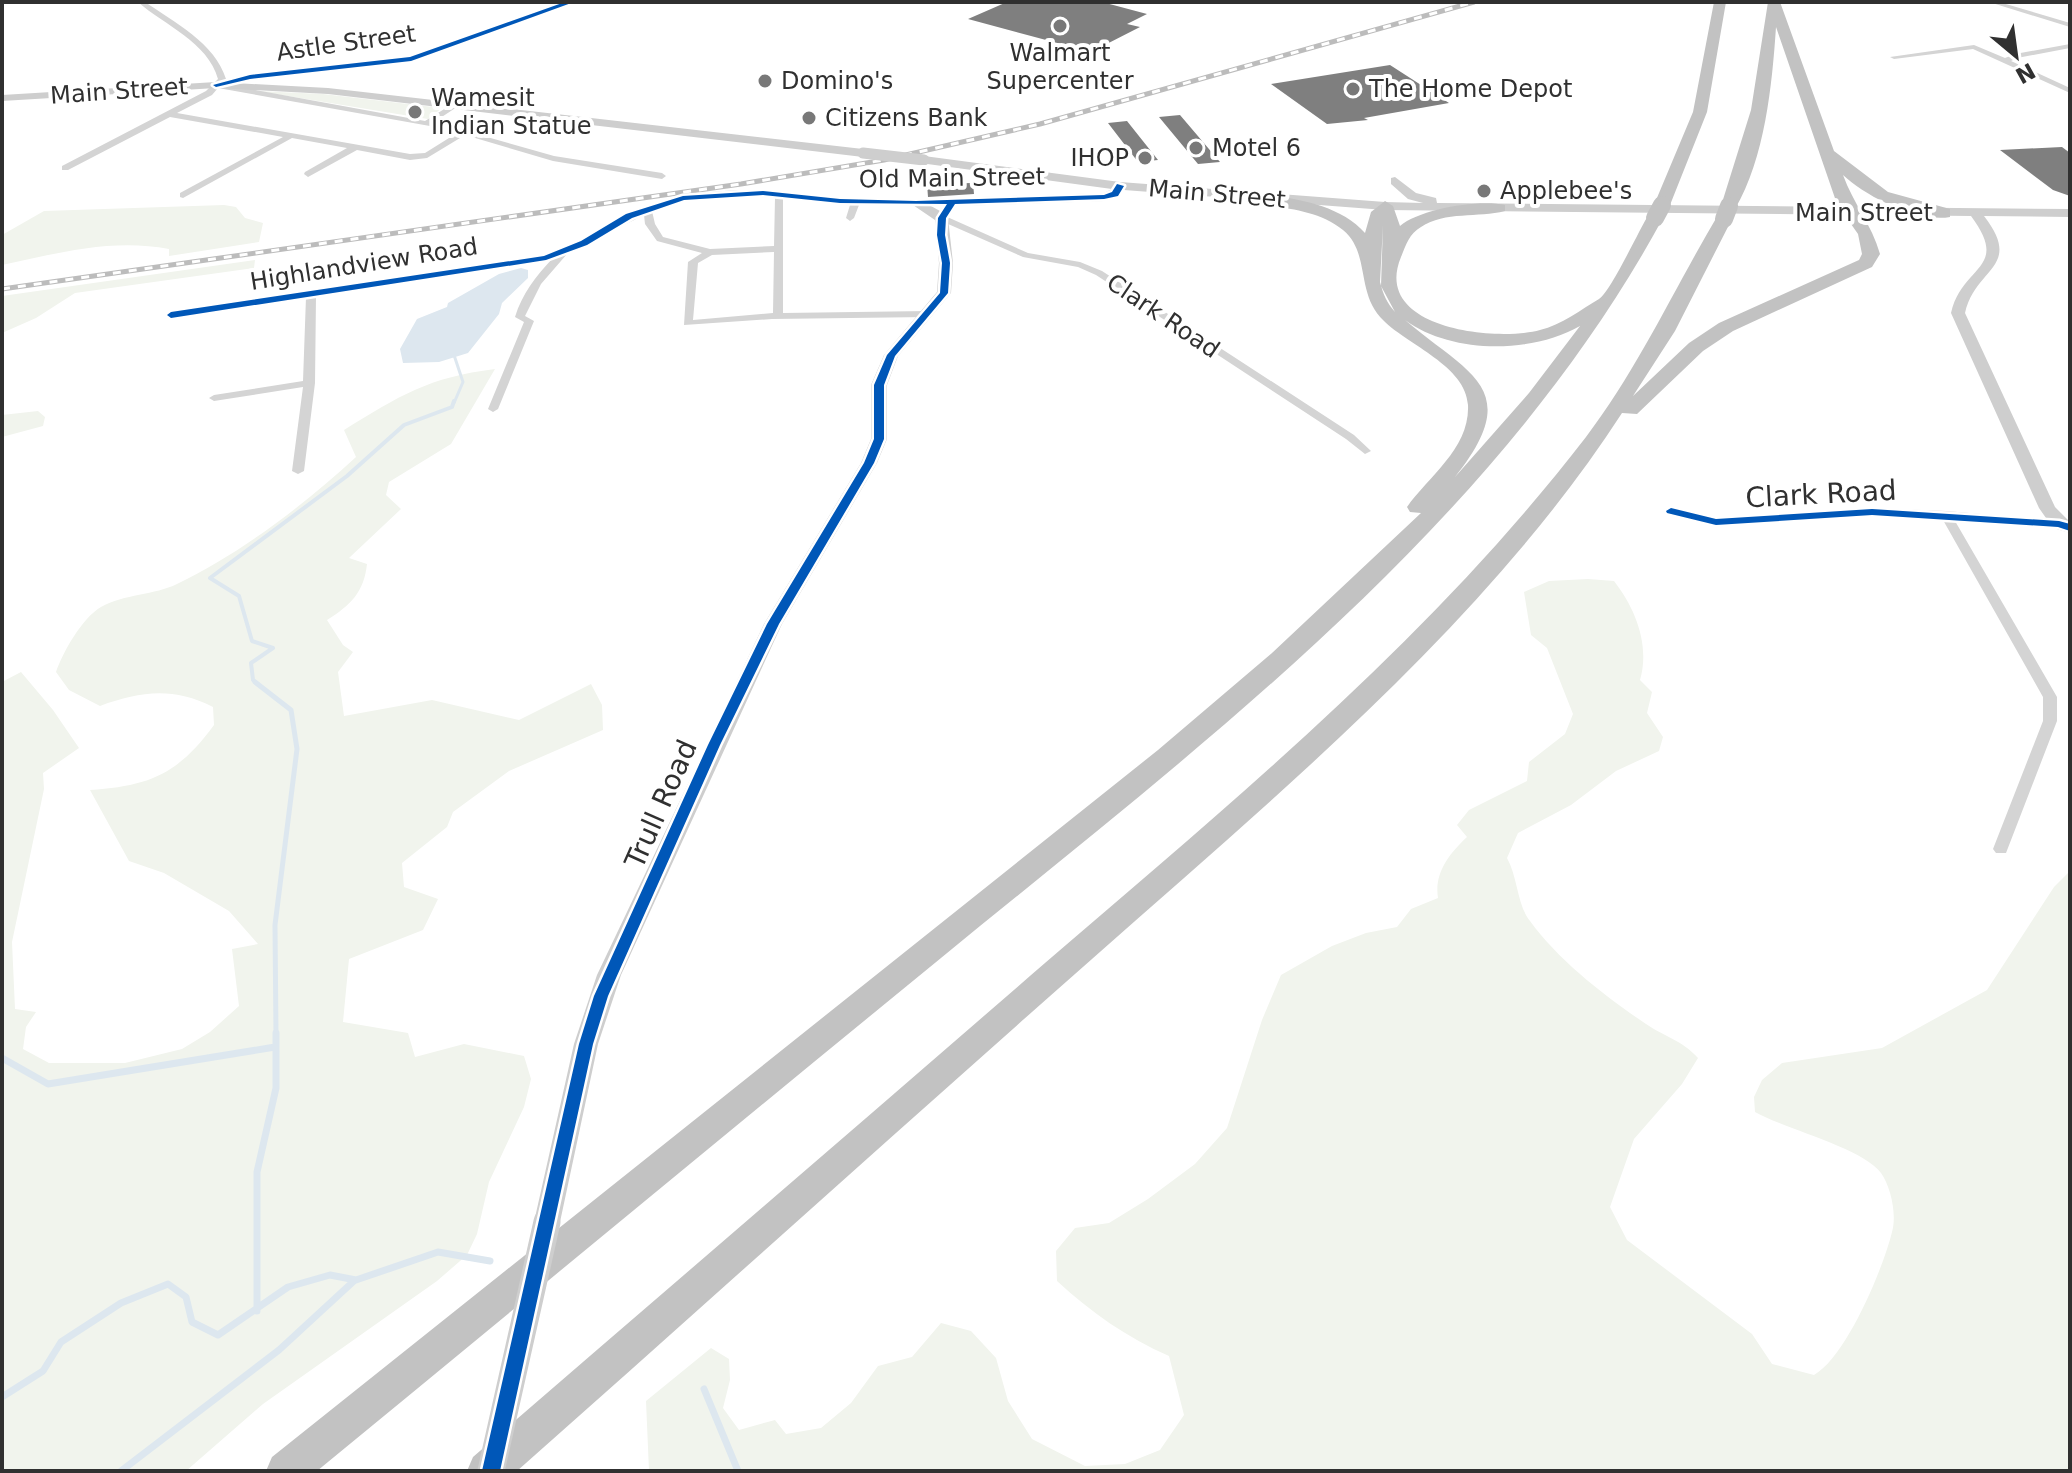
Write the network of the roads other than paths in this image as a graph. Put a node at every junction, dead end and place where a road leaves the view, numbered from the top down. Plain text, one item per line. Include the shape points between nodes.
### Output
1 (141, 2) edge
2 (571, 2) edge
3 (1720, 2) edge
4 (1773, 2) edge
5 (1992, 2) edge
6 (2070, 25) edge
7 (2070, 46) edge
8 (1894, 57) dead end
9 (2007, 60) junction
10 (216, 85) junction
11 (2070, 91) edge
12 (2, 98) edge
13 (454, 105) junction
14 (169, 114) junction
15 (427, 123) junction
16 (463, 133) junction
17 (290, 136) junction
18 (1825, 144) junction
19 (354, 148) junction
20 (65, 168) dead end
21 (308, 174) dead end
22 (662, 176) dead end
23 (1395, 181) dead end
24 (1120, 186) junction
25 (779, 194) junction
26 (183, 195) dead end
27 (1244, 197) junction
28 (855, 202) junction
29 (916, 203) joint
30 (1385, 206) junction
31 (647, 208) junction
32 (1499, 208) junction
33 (947, 210) junction
34 (1850, 213) junction
35 (1944, 213) junction
36 (1975, 213) junction
37 (2070, 213) edge
38 (850, 218) dead end
39 (779, 249) junction
40 (710, 252) junction
41 (563, 253) junction
42 (1394, 255) junction
43 (1370, 263) junction
44 (1621, 280) junction
45 (311, 295) junction
46 (928, 314) junction
47 (171, 315) dead end
48 (778, 316) junction
49 (310, 383) junction
50 (214, 398) dead end
51 (493, 409) dead end
52 (1365, 451) dead end
53 (298, 471) dead end
54 (1559, 484) junction
55 (1671, 511) dead end
56 (1946, 515) junction
57 (2064, 526) edge
58 (1271, 670) junction
59 (2001, 849) dead end
60 (286, 1471) edge
61 (489, 1471) edge

1 - 10 street via 219,67 223,77
2 - 10 street, Astle Street via 415,58
3 - 44 highway via 1700,112 1658,212
4 - 18 highway
4 - 54 highway via 1762,93 1741,179 1703,267 1664,337
5 - 6 street
7 - 9 street
8 - 9 street via 1966,47
9 - 11 street
10 - 12 street, Main Street
10 - 13 street, Main Street
10 - 14 street
10 - 15 street
13 - 15 street
13 - 24 street, Main Street, bridge
14 - 17 street
14 - 20 street
15 - 16 street
16 - 19 street via 419,157
16 - 22 street via 553,158
17 - 19 street
17 - 26 street
18 - 34 highway
18 - 35 highway via 1871,191
19 - 21 street
23 - 32 street via 1419,199
24 - 27 street, Main Street
24 - 33 street, Old Main Street via 1114,194 1098,197
25 - 28 street, Old Main Street
25 - 31 street, Old Main Street via 683,198
25 - 39 street
27 - 30 street, Main Street
27 - 43 highway via 1338,221 1359,237
28 - 29 street, Old Main Street
28 - 38 street
29 - 33 street
30 - 32 street, Main Street
30 - 42 highway
30 - 43 highway via 1374,222
31 - 40 street via 660,239
31 - 41 street, Old Main Street
32 - 34 street, Main Street
32 - 42 highway via 1412,224
33 - 46 street, Trull Road via 941,235 946,284
33 - 52 street, Clark Road via 1026,255 1099,273
34 - 35 street, Main Street
34 - 54 highway via 1872,246 1866,263 1758,310 1696,347
35 - 36 street, Main Street
36 - 37 street, Main Street
36 - 57 street via 1993,235 1994,252 1959,301 1958,313 2040,494
39 - 40 street
39 - 48 street
40 - 48 street via 693,262 688,323
41 - 45 street, Highlandview Road
41 - 51 street via 521,310 520,317 529,321
42 - 44 highway via 1391,290 1402,309 1431,327 1481,339 1523,340 1559,330 1581,318
43 - 58 highway via 1378,304 1462,375 1477,401 1477,424 1421,504
44 - 58 highway via 1543,390 1477,466
45 - 47 street, Highlandview Road
45 - 49 street
46 - 48 street
46 - 61 street, Trull Road, bridge via 891,355 879,385 879,439 869,463 773,624 609,975 586,1044
49 - 50 street
49 - 53 street
54 - 61 highway via 1458,600 1304,753
55 - 56 street, Clark Road via 1730,522 1872,512
56 - 57 street, Clark Road
56 - 59 street via 2050,697 2050,721
58 - 60 highway

